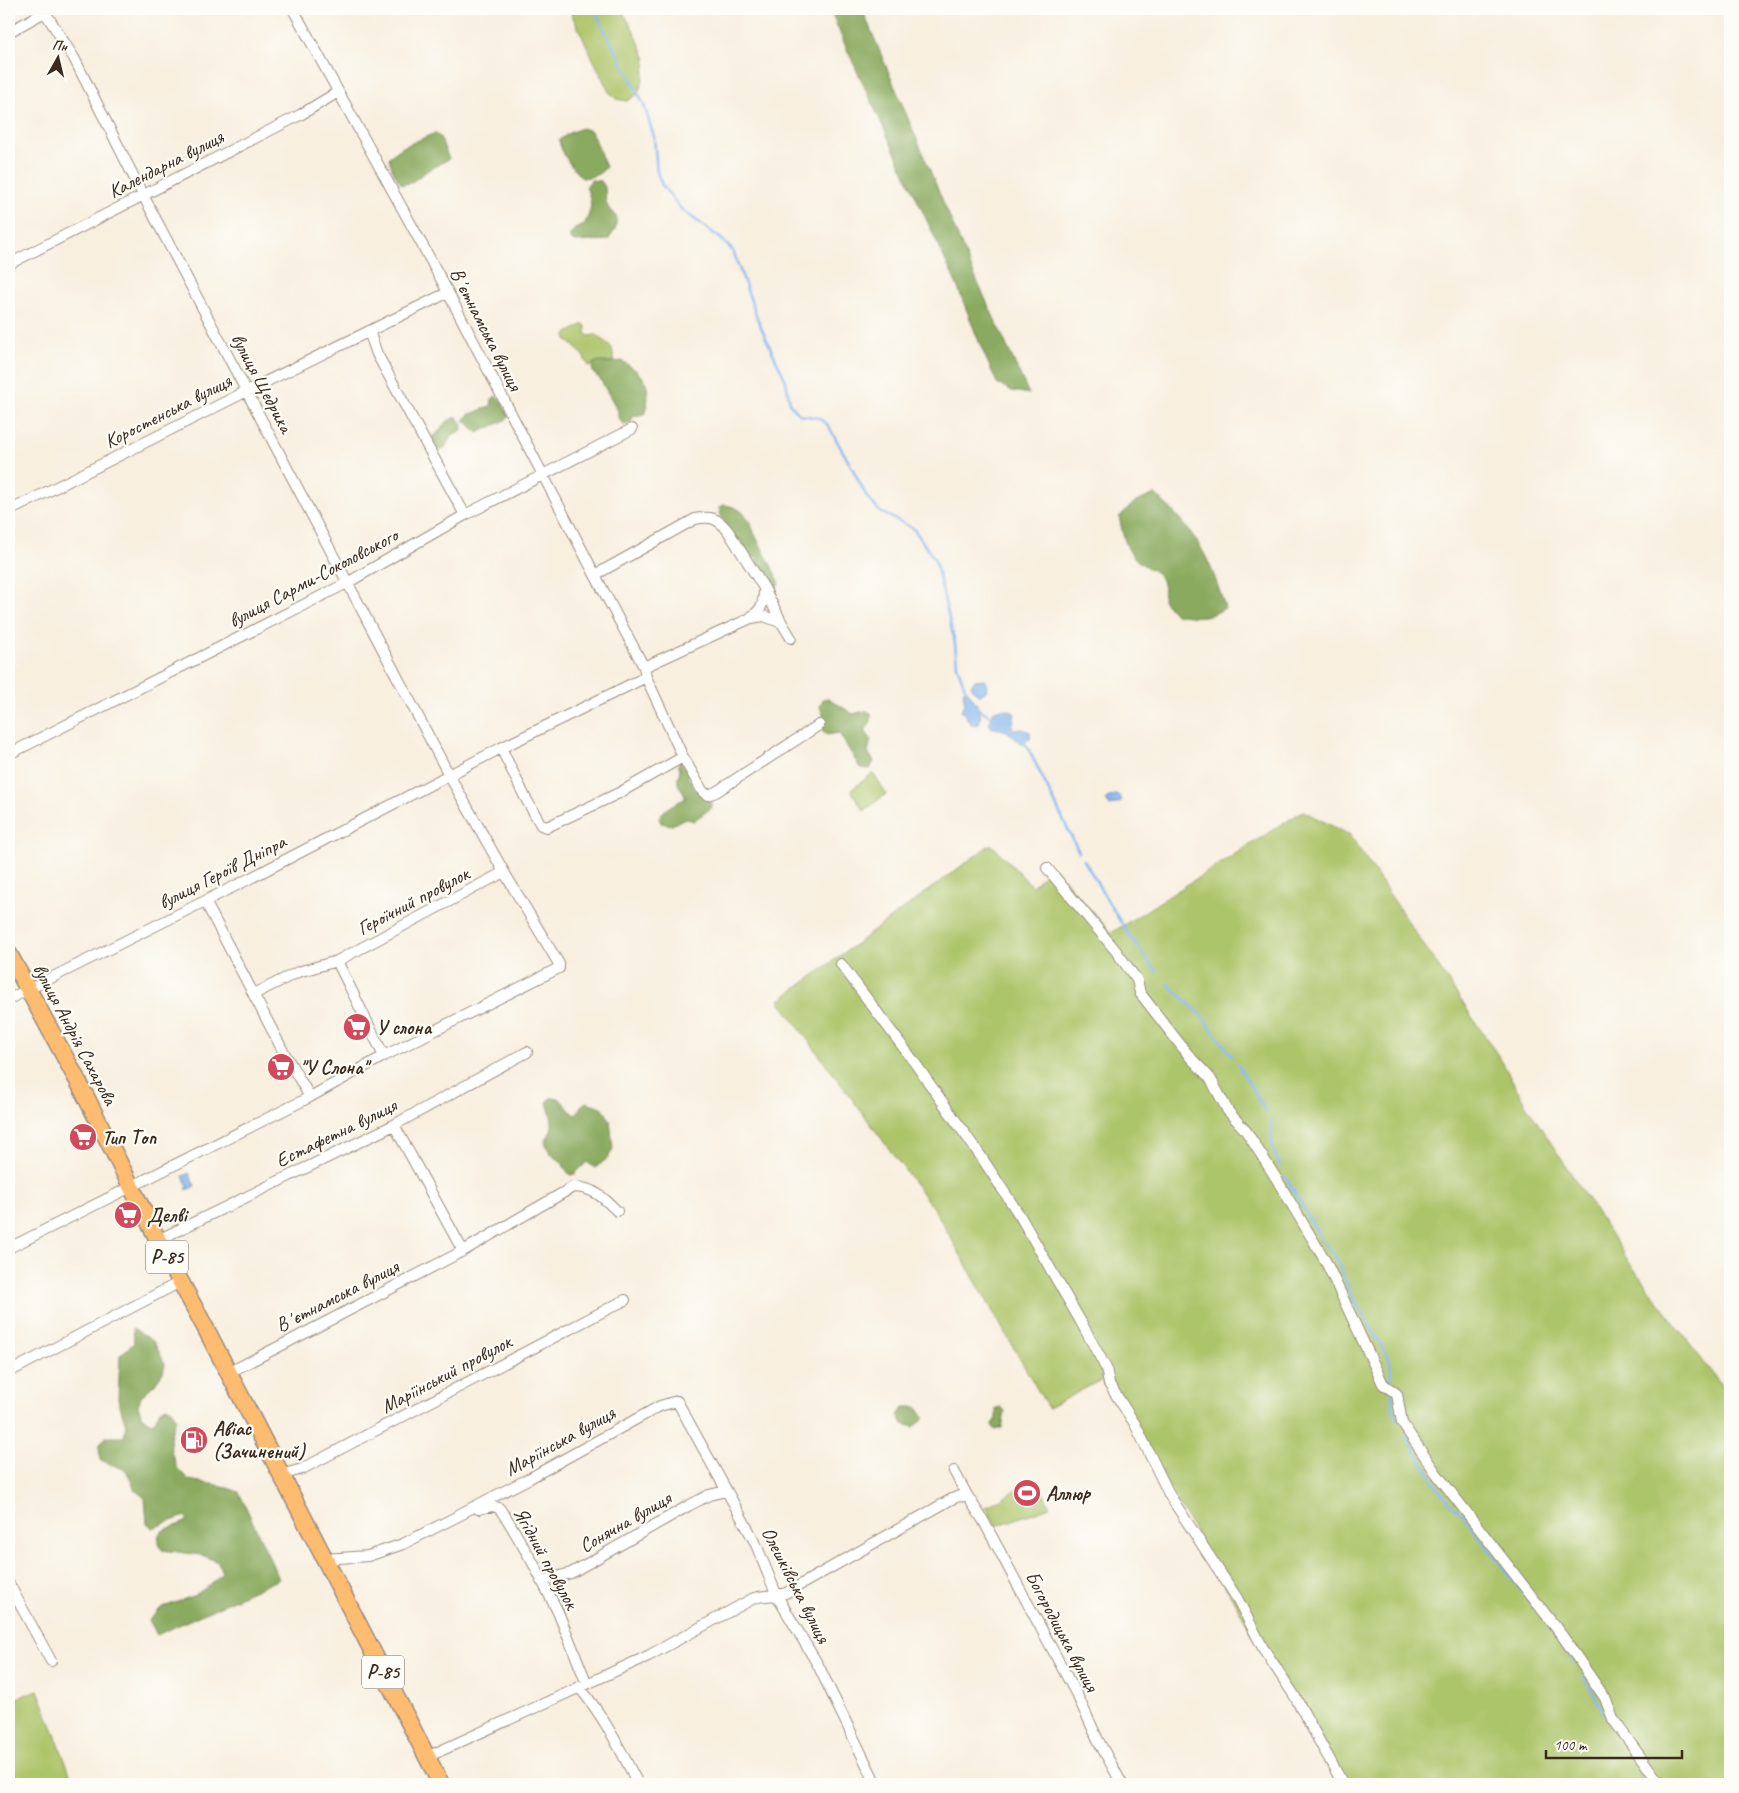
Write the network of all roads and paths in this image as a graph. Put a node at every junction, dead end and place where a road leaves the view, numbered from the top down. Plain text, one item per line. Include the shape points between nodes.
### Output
1 (293, 9) edge
2 (46, 10) edge
3 (9, 32) edge
4 (338, 92) junction
5 (143, 195) junction
6 (9, 264) edge
7 (448, 292) junction
8 (370, 331) junction
9 (247, 391) junction
10 (632, 429) dead end
11 (543, 476) junction
12 (9, 511) edge
13 (465, 515) junction
14 (595, 575) junction
15 (347, 583) junction
16 (764, 588) junction
17 (750, 618) junction
18 (782, 623) junction
19 (791, 638) dead end
20 (645, 672) junction
21 (819, 725) dead end
22 (501, 748) junction
23 (9, 754) edge
24 (683, 757) junction
25 (449, 775) junction
26 (1048, 868) dead end
27 (504, 872) junction
28 (205, 901) junction
29 (9, 954) edge
30 (337, 961) junction
31 (841, 964) dead end
32 (27, 988) junction
33 (254, 994) junction
34 (9, 999) edge
35 (527, 1052) dead end
36 (384, 1056) junction
37 (310, 1097) junction
38 (394, 1125) junction
39 (132, 1186) junction
40 (617, 1211) dead end
41 (158, 1240) junction
42 (9, 1248) edge
43 (463, 1251) junction
44 (180, 1282) junction
45 (625, 1300) dead end
46 (9, 1372) edge
47 (228, 1373) junction
48 (679, 1403) joint
49 (954, 1471) dead end
50 (280, 1475) junction
51 (726, 1491) junction
52 (968, 1497) junction
53 (458, 1515) junction
54 (325, 1560) junction
55 (541, 1580) junction
56 (10, 1589) edge
57 (777, 1596) junction
58 (51, 1661) dead end
59 (583, 1685) junction
60 (427, 1757) junction
61 (441, 1784) edge
62 (638, 1784) edge
63 (876, 1784) edge
64 (1122, 1784) edge
65 (1343, 1784) edge
66 (1660, 1784) edge

1 - 4 street, Вʼєтнамська вулиця
2 - 3 street
2 - 5 street, вулиця Щедрика via 74,58
4 - 5 street, Календарна вулиця via 300,115
4 - 7 street, Вʼєтнамська вулиця
5 - 6 street, Календарна вулиця
5 - 9 street, вулиця Щедрика
7 - 8 street, Коростенська вулиця
7 - 11 street, Вʼєтнамська вулиця
8 - 9 street, Коростенська вулиця
8 - 13 street via 377,354
9 - 12 street, Коростенська вулиця
9 - 15 street, вулиця Щедрика
10 - 11 street, вулиця Сарми-Соколовського
11 - 13 street, вулиця Сарми-Соколовського
11 - 14 street, Вʼєтнамська вулиця
13 - 15 street, вулиця Сарми-Соколовського
14 - 16 street via 695,519 707,517 715,518 725,526
14 - 20 street, Вʼєтнамська вулиця
15 - 23 street, вулиця Сарми-Соколовського
15 - 25 street, вулиця Щедрика
16 - 17 street via 764,603
16 - 18 street
17 - 18 street, вулиця Героїв Дніпра via 764,616
17 - 20 street, вулиця Героїв Дніпра
18 - 19 street
20 - 22 street, вулиця Героїв Дніпра
20 - 24 street, Вʼєтнамська вулиця
21 - 24 street, Вʼєтнамська вулиця via 708,795 703,792
22 - 24 street via 529,804 541,824 547,827
22 - 25 street, вулиця Героїв Дніпра
25 - 27 street
25 - 28 street, вулиця Героїв Дніпра
26 - 66 street via 1116,951 1136,980 1140,993 1210,1078 1228,1111 1246,1130 1326,1262 1383,1384 1396,1394 1402,1422 1468,1516 1561,1634 1605,1698 1614,1719
27 - 30 street, Героїчний провулок
27 - 36 street via 559,968
28 - 32 street, вулиця Героїв Дніпра
28 - 33 street
29 - 32 main road, вулиця Андрія Сахарова / Р-85
30 - 33 street, Героїчний провулок via 298,972
30 - 36 street
31 - 65 street via 912,1058 1020,1216 1094,1345 1106,1368 1108,1384 1135,1424 1170,1496 1237,1598
32 - 34 street, вулиця Героїв Дніпра
32 - 39 main road, вулиця Андрія Сахарова / Р-85
33 - 37 street
35 - 38 street, Естафетна вулиця
36 - 37 street
37 - 39 street
38 - 41 street, Естафетна вулиця
38 - 43 street
39 - 41 main road, вулиця Андрія Сахарова / Р-85
39 - 42 street
40 - 43 street, Вʼєтнамська вулиця via 597,1192 573,1188
41 - 44 main road, вулиця Андрія Сахарова / Р-85
43 - 47 street, Вʼєтнамська вулиця
44 - 46 street
44 - 47 main road, вулиця Андрія Сахарова / Р-85
45 - 50 street, Маріїнський провулок via 302,1470
47 - 50 main road, вулиця Андрія Сахарова / Р-85
48 - 51 street, Олешківська вулиця
48 - 53 street, Маріїнська вулиця via 672,1401 660,1406
49 - 52 street, Богородицька вулиця
50 - 54 main road, вулиця Андрія Сахарова / Р-85
51 - 55 street, Сонячна вулиця via 695,1502 571,1573
51 - 57 street, Олешківська вулиця via 755,1542
52 - 57 street via 950,1500
52 - 64 street, Богородицька вулиця via 1079,1698
53 - 54 street, Ягідний провулок via 403,1544 368,1556
53 - 55 street, Ягідний провулок via 492,1506 499,1508
54 - 60 main road, Р-85
55 - 59 street, Ягідний провулок via 558,1612
56 - 58 street
57 - 59 street via 754,1598 648,1656
57 - 63 street, Олешківська вулиця via 818,1665
59 - 60 street
59 - 62 street, Ягідний провулок
60 - 61 main road, Р-85

